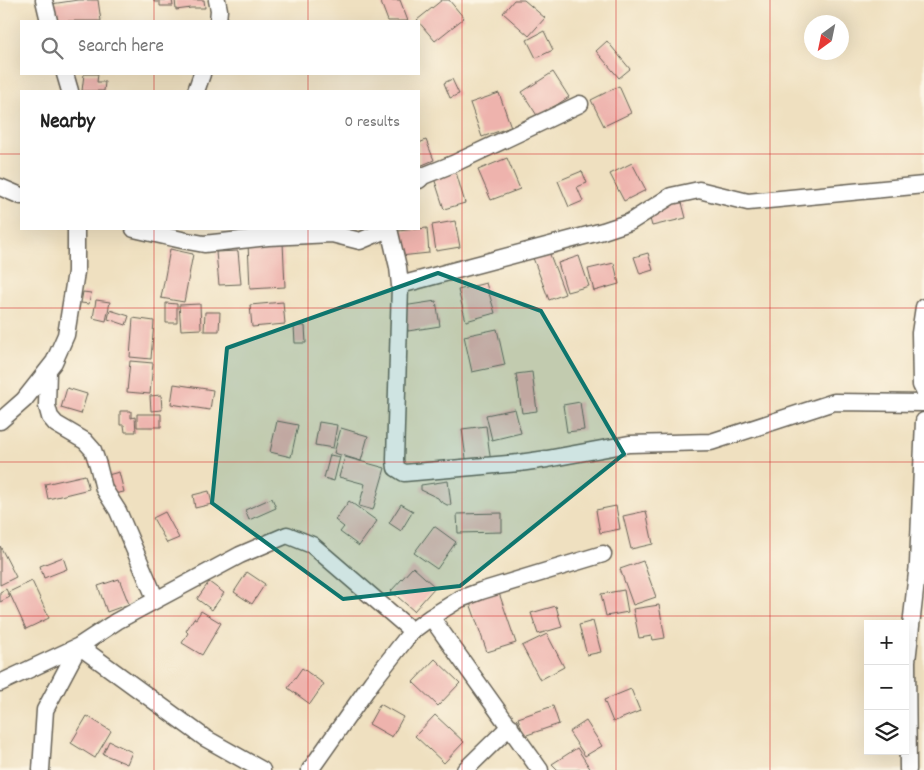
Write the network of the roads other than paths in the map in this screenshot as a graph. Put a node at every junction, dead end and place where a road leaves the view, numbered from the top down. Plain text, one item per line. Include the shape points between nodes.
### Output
1 (44, 0) edge
2 (217, 0) edge
3 (49, 20) edge
4 (218, 20) edge
5 (64, 75) edge
6 (202, 75) edge
7 (70, 90) edge
8 (196, 90) edge
9 (580, 104) dead end
10 (420, 179) edge
11 (924, 185) edge
12 (0, 187) edge
13 (20, 196) edge
14 (76, 230) edge
15 (138, 230) edge
16 (386, 230) edge
17 (388, 230) edge
18 (400, 285) junction
19 (924, 307) edge
20 (48, 370) junction
21 (924, 391) edge
22 (924, 403) edge
23 (0, 421) edge
24 (924, 422) edge
25 (603, 554) dead end
26 (156, 600) junction
27 (431, 617) junction
28 (412, 631) junction
29 (79, 646) junction
30 (0, 683) edge
31 (510, 726) junction
32 (41, 770) edge
33 (262, 770) edge
34 (310, 770) edge
35 (465, 770) edge
36 (540, 770) edge
37 (908, 770) edge

1 - 3 street
2 - 4 street
5 - 7 street
6 - 8 street
9 - 10 street
11 - 18 street via 748,202 699,190 671,196 630,222 602,231
12 - 13 street
14 - 20 street via 76,272 66,335
15 - 16 street via 204,244 332,234 360,241
17 - 18 street
18 - 22 street via 395,460 396,468 404,473 528,462 629,444 711,442 834,402
19 - 21 street via 920,333 921,385
20 - 23 street via 24,400
20 - 26 street via 47,406 50,417 93,450 104,489 118,511
24 - 37 street via 918,564 907,661
25 - 27 street via 481,591 460,599
26 - 28 street via 240,555 287,535 312,545
26 - 29 street via 117,620
27 - 28 street
27 - 31 street
28 - 34 street
29 - 30 street
29 - 32 street via 45,710
29 - 33 street via 206,738
31 - 35 street
31 - 36 street

